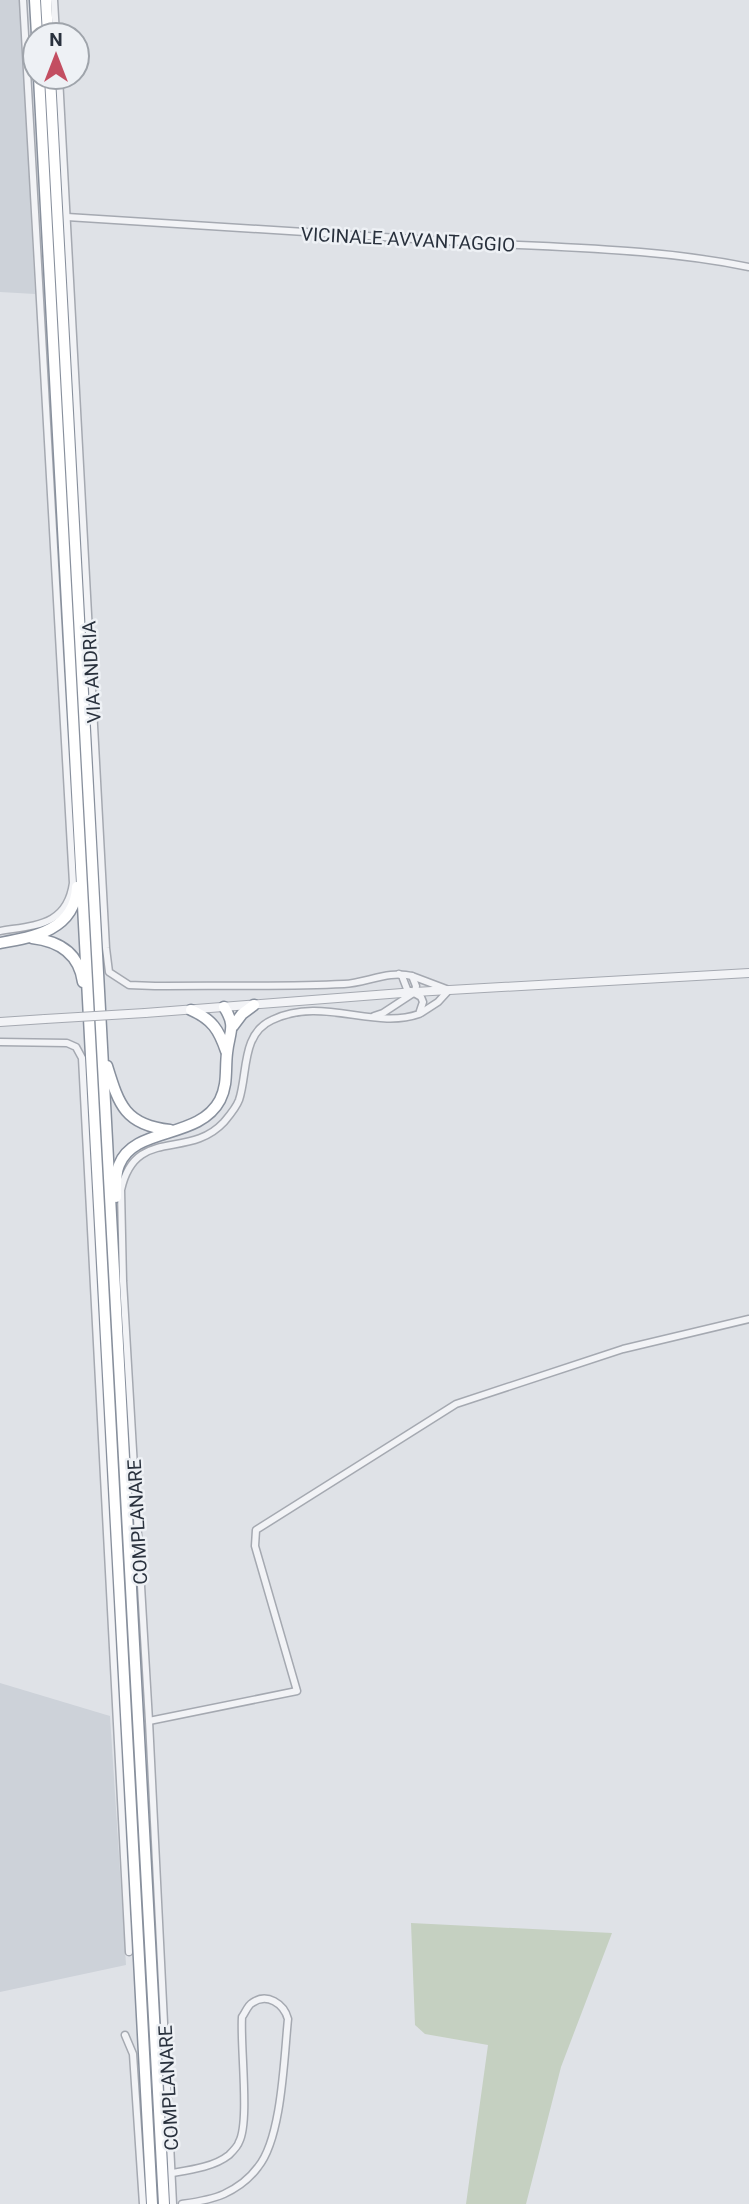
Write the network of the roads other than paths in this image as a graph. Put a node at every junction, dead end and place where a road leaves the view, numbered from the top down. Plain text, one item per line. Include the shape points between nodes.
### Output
1 (23, 0) edge
2 (35, 0) edge
3 (46, 0) edge
4 (54, 0) edge
5 (36, 21) edge
6 (47, 21) edge
7 (55, 21) edge
8 (40, 91) edge
9 (51, 91) edge
10 (60, 91) edge
11 (66, 217) junction
12 (749, 267) edge
13 (80, 841) junction
14 (0, 931) edge
15 (29, 938) junction
16 (0, 943) edge
17 (749, 973) edge
18 (399, 974) junction
19 (412, 976) junction
20 (449, 990) junction
21 (415, 992) junction
22 (384, 995) junction
23 (254, 1005) junction
24 (224, 1007) junction
25 (391, 1009) junction
26 (191, 1010) junction
27 (419, 1014) junction
28 (372, 1016) junction
29 (89, 1021) junction
30 (0, 1022) edge
31 (233, 1027) junction
32 (219, 1031) junction
33 (0, 1042) edge
34 (102, 1048) junction
35 (227, 1054) junction
36 (176, 1131) junction
37 (113, 1252) junction
38 (749, 1320) edge
39 (149, 1721) junction
40 (129, 1952) dead end
41 (125, 2035) dead end
42 (172, 2173) junction
43 (143, 2204) edge
44 (152, 2204) edge
45 (164, 2204) edge
46 (173, 2204) edge
47 (182, 2204) edge

1 - 14 street, VIA ANDRIA via 73,883 64,910 53,919
2 - 5 highway
3 - 6 highway
4 - 7 street
8 - 13 highway
9 - 34 highway
10 - 11 street, VIA ANDRIA
11 - 12 street, VICINALE AVVANTAGGIO via 619,250
11 - 18 street, VIA ANDRIA via 109,972 129,985 155,986 346,984
13 - 15 highway via 74,907 54,928
13 - 29 highway
15 - 16 highway
15 - 29 highway via 51,940 77,963
17 - 20 street
18 - 19 street
18 - 21 street via 407,989
19 - 20 street
19 - 21 street
20 - 21 street
20 - 27 street
21 - 22 street
21 - 25 street, COMPLANARE
21 - 27 street via 423,1002
22 - 23 street
22 - 25 street
23 - 24 street
23 - 31 highway
24 - 26 street
24 - 31 highway
24 - 32 highway
25 - 28 street, COMPLANARE
26 - 30 street, bridge
26 - 32 highway
27 - 28 street, COMPLANARE via 397,1020
28 - 39 street, COMPLANARE via 312,1012 271,1020 252,1041 239,1102 222,1124 204,1137 149,1149 124,1176 122,1282
29 - 44 highway
31 - 35 highway
32 - 35 highway
33 - 40 street, COMPLANARE via 66,1043 76,1047 82,1058
34 - 36 highway via 118,1101 131,1118 149,1128
34 - 37 highway
35 - 36 highway via 227,1079 219,1101 198,1123
36 - 37 highway via 131,1149 119,1165
37 - 45 highway
38 - 39 street via 623,1349 456,1404 256,1530 256,1546 297,1691
39 - 42 street, COMPLANARE
41 - 43 street, COMPLANARE via 133,2054
42 - 46 street, COMPLANARE
42 - 47 street via 211,2164 229,2155 240,2142 244,2123 242,2017 251,2003 275,2001 288,2018 269,2147 241,2184 223,2195

